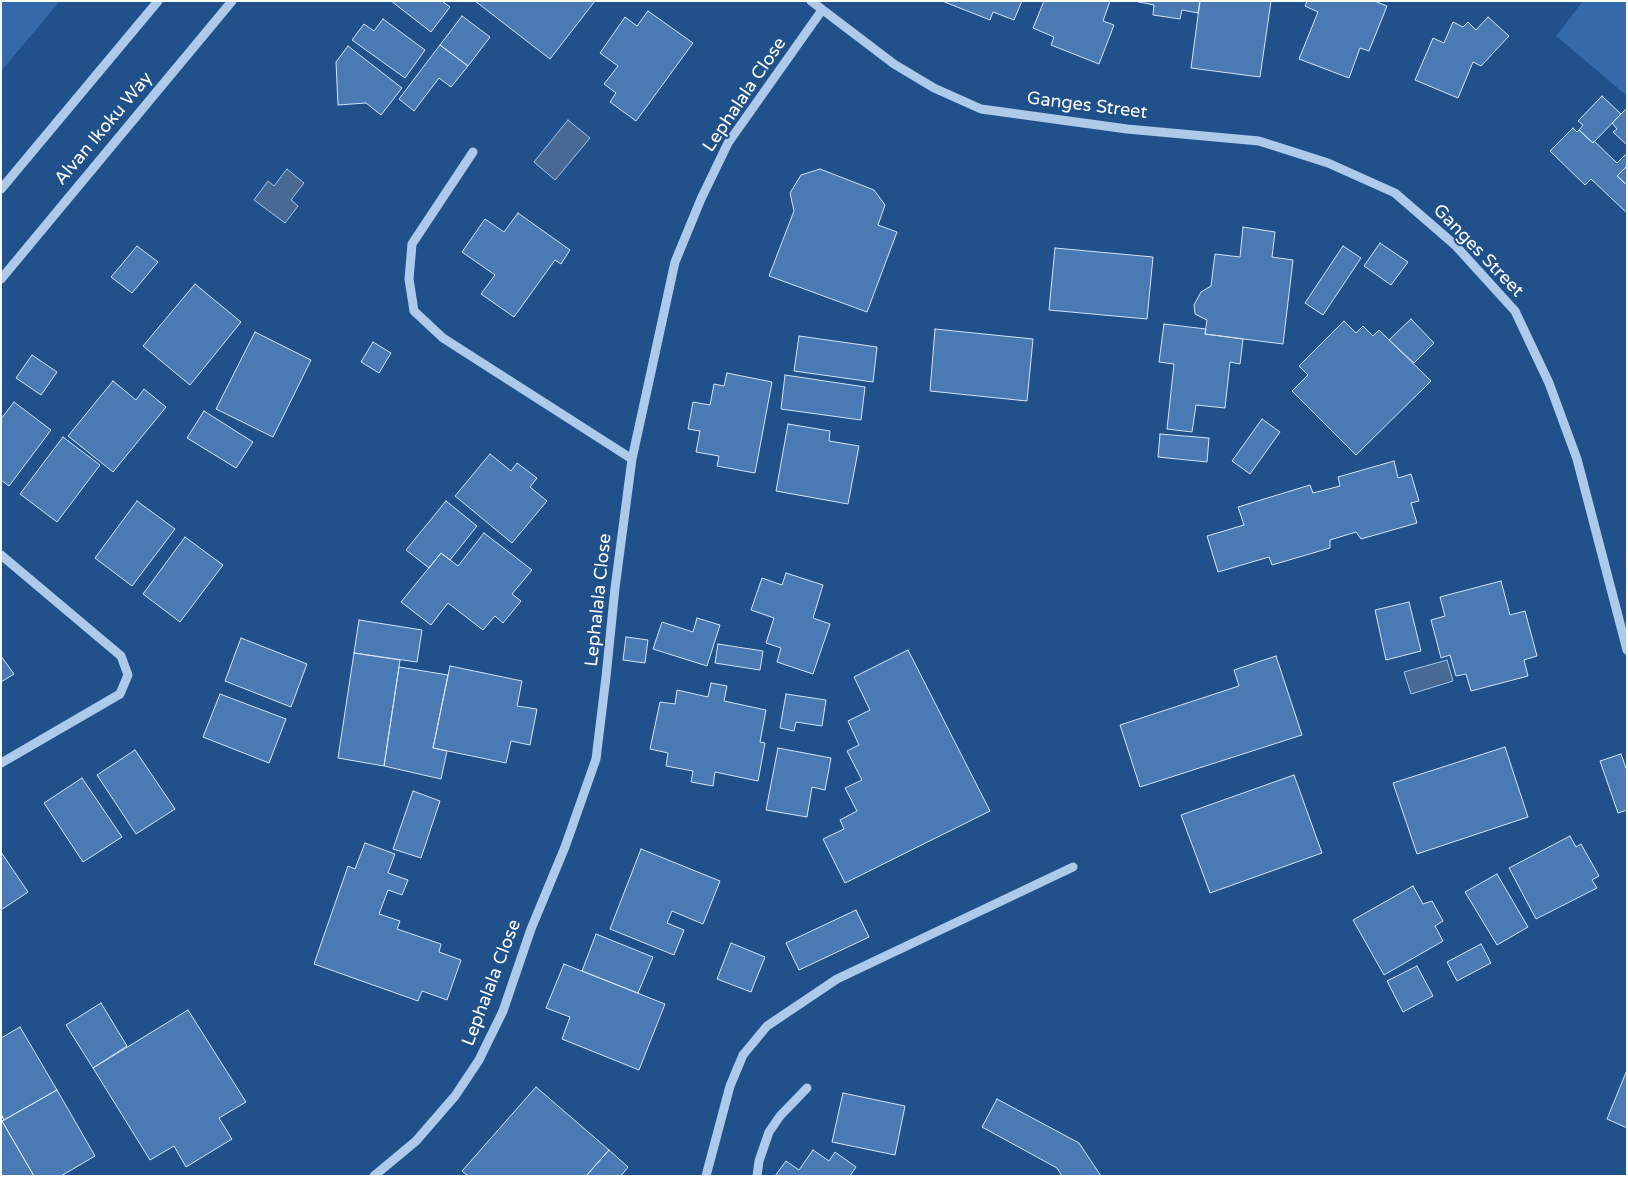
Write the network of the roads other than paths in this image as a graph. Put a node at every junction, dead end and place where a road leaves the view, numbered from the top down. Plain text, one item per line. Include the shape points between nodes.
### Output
1 (158, 1) edge
2 (232, 1) edge
3 (811, 1) edge
4 (822, 10) junction
5 (473, 152) dead end
6 (1, 189) edge
7 (1, 279) edge
8 (632, 459) junction
9 (1, 555) edge
10 (1627, 650) edge
11 (1, 763) edge
12 (1073, 867) dead end
13 (807, 1088) dead end
14 (374, 1176) edge
15 (706, 1176) edge
16 (757, 1176) edge

1 - 6 street
2 - 7 street, Alvan Ikoku Way
3 - 4 street, Ganges Street
4 - 8 street, Lephalala Close via 728,143 701,199 675,262
4 - 10 street, Ganges Street via 894,64 934,88 981,109 1127,129 1259,141 1328,163 1395,193 1455,245 1515,311 1549,383 1577,459
5 - 8 street via 412,244 409,279 414,310 443,338
8 - 14 street, Lephalala Close via 596,759 565,847 530,929 502,1011 479,1060 455,1096 416,1141
9 - 11 street via 121,656 128,675 120,694
12 - 15 street via 837,980 767,1026 743,1056 730,1086
13 - 16 street via 769,1132

